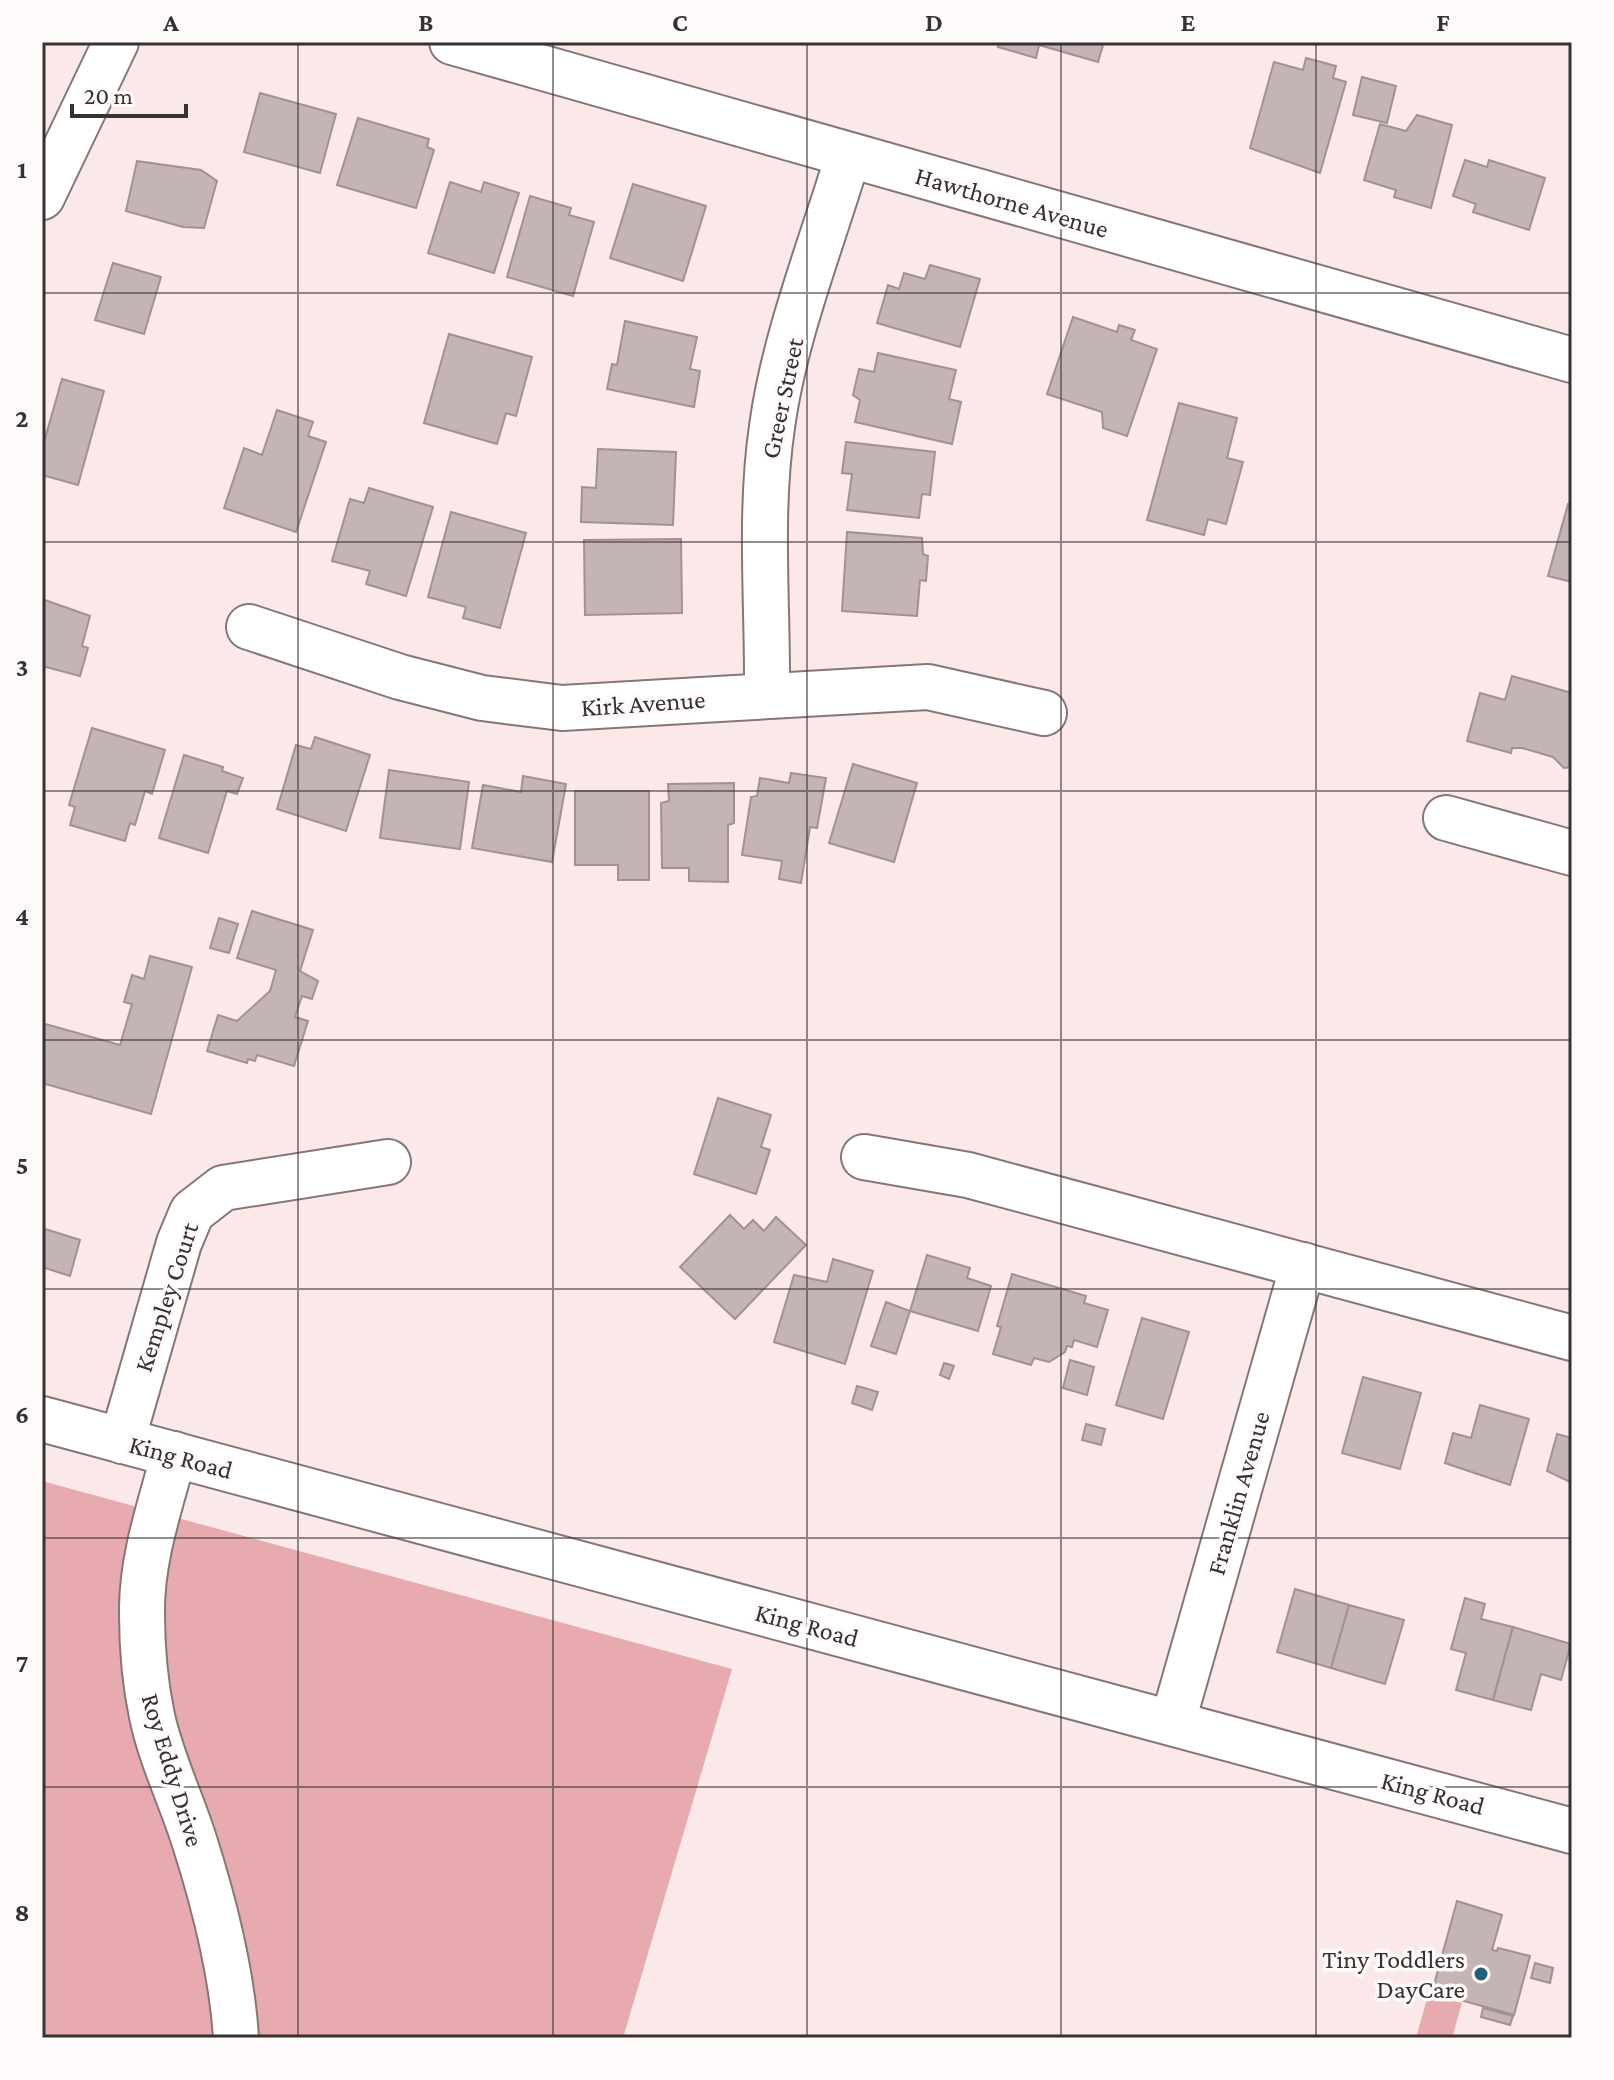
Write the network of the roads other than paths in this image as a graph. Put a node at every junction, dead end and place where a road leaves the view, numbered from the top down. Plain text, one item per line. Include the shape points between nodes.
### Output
1 (116, 42) edge
2 (452, 42) edge
3 (542, 55) edge
4 (848, 156) junction
5 (42, 197) edge
6 (1572, 360) edge
7 (249, 627) dead end
8 (767, 695) junction
9 (1044, 713) dead end
10 (1446, 818) dead end
11 (1572, 853) edge
12 (864, 1157) dead end
13 (388, 1162) dead end
14 (1303, 1265) junction
15 (1572, 1338) edge
16 (42, 1419) edge
17 (122, 1441) junction
18 (174, 1454) junction
19 (1173, 1721) junction
20 (1572, 1831) edge
21 (236, 2038) edge

1 - 5 street
2 - 3 street, Hawthorne Avenue
3 - 4 street, Hawthorne Avenue
4 - 6 street, Hawthorne Avenue
4 - 8 street, Greer Street via 772,424 765,519
7 - 8 street, Kirk Avenue via 482,698 562,708
8 - 9 street, Kirk Avenue via 928,687
10 - 11 street
12 - 14 street via 968,1175
13 - 17 street, Kempley Court via 223,1188 192,1212
14 - 15 street
14 - 19 street, Franklin Avenue
16 - 17 street, King Road
17 - 18 street, King Road
18 - 19 street, King Road
18 - 21 street, Roy Eddy Drive via 147,1556 141,1611 145,1669 153,1719 220,1934
19 - 20 street, King Road

